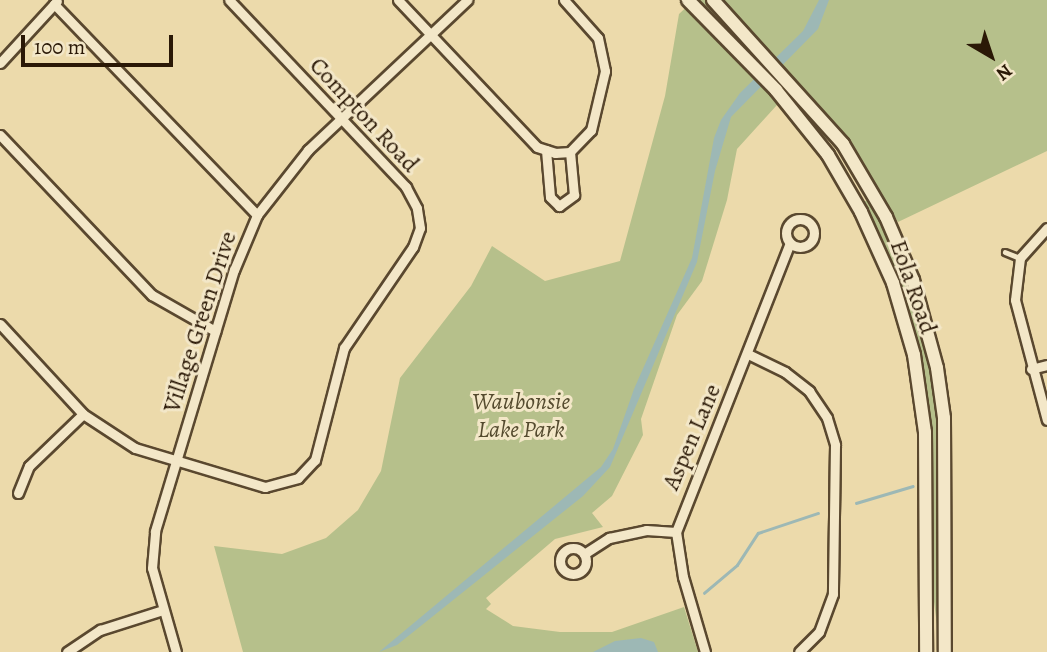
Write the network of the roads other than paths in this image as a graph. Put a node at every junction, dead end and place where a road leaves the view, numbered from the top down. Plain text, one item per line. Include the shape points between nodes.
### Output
1 (229, 0) edge
2 (398, 0) edge
3 (467, 0) edge
4 (564, 0) edge
5 (688, 0) edge
6 (713, 0) edge
7 (56, 2) edge
8 (431, 34) junction
9 (0, 63) edge
10 (341, 118) junction
11 (0, 135) edge
12 (546, 150) junction
13 (570, 152) junction
14 (257, 215) junction
15 (1047, 228) edge
16 (790, 243) dead end
17 (1005, 252) dead end
18 (1020, 258) junction
19 (0, 324) edge
20 (215, 331) junction
21 (748, 354) junction
22 (1047, 365) edge
23 (1031, 369) junction
24 (83, 414) junction
25 (1047, 420) edge
26 (175, 463) junction
27 (18, 493) dead end
28 (676, 532) junction
29 (584, 554) dead end
30 (163, 610) junction
31 (67, 652) edge
32 (176, 652) edge
33 (705, 652) edge
34 (799, 652) edge
35 (926, 652) edge
36 (945, 652) edge

1 - 10 street, Compton Road
2 - 8 street
3 - 8 street, Village Green Drive
4 - 13 street via 598,38 605,71 591,130
5 - 35 main road, Eola Road via 776,90 828,155 884,261 909,333 925,432
6 - 36 main road, Eola Road via 833,131 868,183 900,248 924,314 944,418
7 - 9 street
7 - 14 street
8 - 10 street, Village Green Drive
8 - 12 street via 537,147
10 - 14 street, Village Green Drive via 294,165
10 - 26 street, Compton Road via 406,187 415,202 420,228 408,256 344,348 315,460 298,478 265,487
11 - 20 street via 152,295
12 - 13 street
12 - 13 street via 550,197 559,205 574,195
14 - 20 street, Village Green Drive
15 - 18 street
16 - 21 street, Aspen Lane
17 - 18 lane
18 - 23 street via 1015,300
19 - 24 street, Compton Road
20 - 26 street, Village Green Drive
21 - 28 street, Aspen Lane
21 - 34 street via 793,377 809,391 827,418 835,445 833,594 819,632
22 - 23 street
23 - 25 street
24 - 26 street, Compton Road via 124,443
24 - 27 street via 29,466
26 - 30 street, Village Green Drive via 152,550
28 - 29 street via 631,532 600,541
28 - 33 street via 683,577
30 - 31 street via 100,630
30 - 32 street, Village Green Drive

